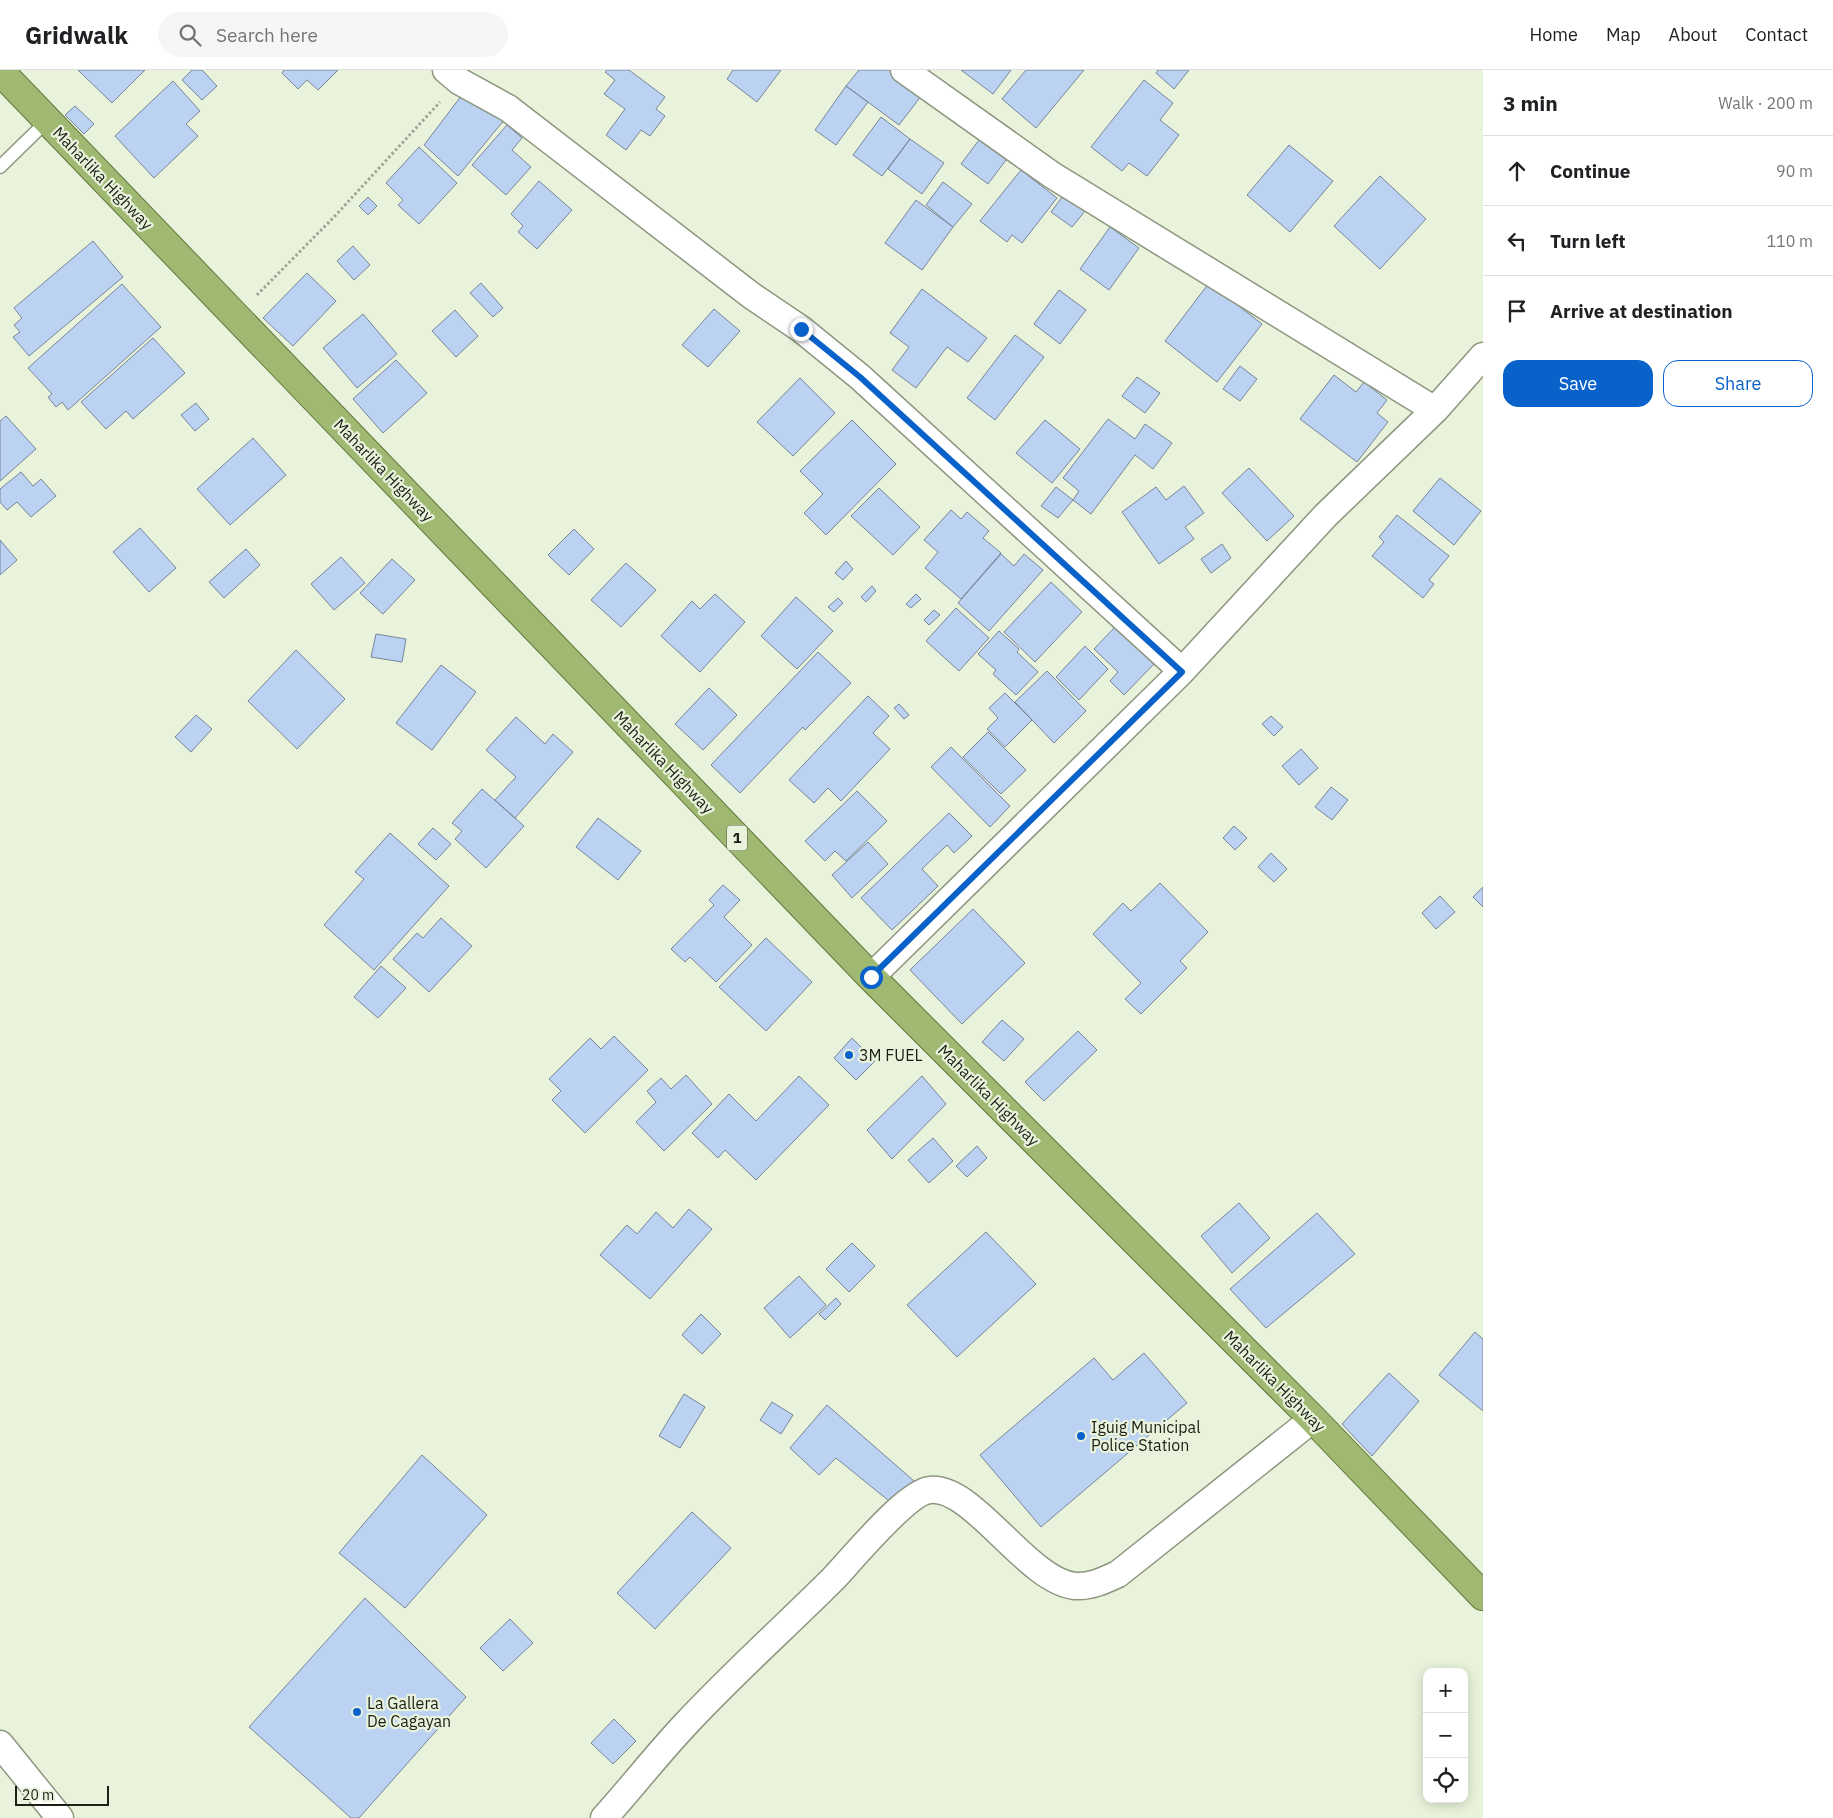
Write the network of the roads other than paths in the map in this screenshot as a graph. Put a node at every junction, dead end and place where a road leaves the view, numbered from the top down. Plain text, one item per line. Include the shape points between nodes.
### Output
1 (904, 70) edge
2 (0, 71) edge
3 (453, 76) edge
4 (48, 120) junction
5 (0, 167) edge
6 (1483, 356) edge
7 (1435, 410) junction
8 (1182, 672) junction
9 (871, 977) junction
10 (1313, 1419) junction
11 (1483, 1596) edge
12 (0, 1744) edge
13 (60, 1818) edge
14 (604, 1818) edge

1 - 7 street via 1052,175
2 - 4 highway, Maharlika Highway / 1
3 - 8 street via 508,108 860,377
4 - 5 lane
4 - 9 highway, Maharlika Highway / 1
6 - 7 street
7 - 8 street via 1326,515
8 - 9 street
9 - 10 highway, Maharlika Highway / 1
10 - 11 highway, Maharlika Highway / 1
10 - 14 street via 1118,1574 1096,1584 1075,1586 1057,1581 965,1503 948,1494 930,1490 912,1497 684,1726
12 - 13 street

